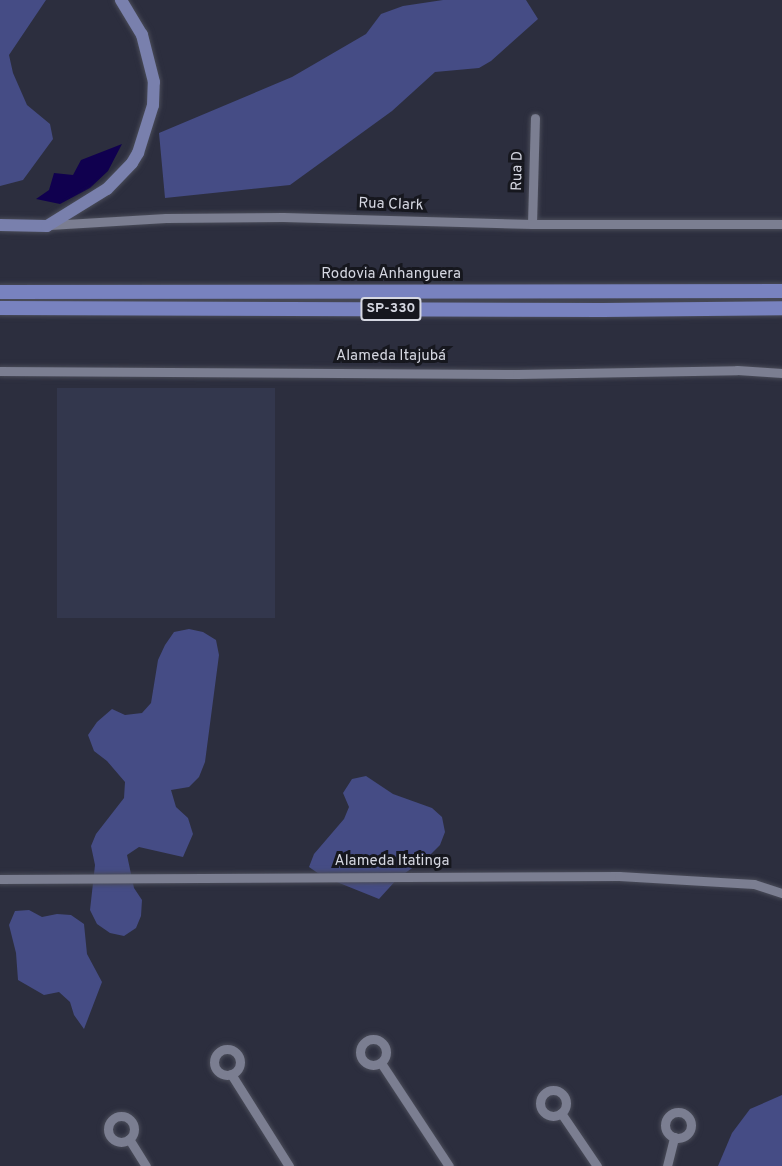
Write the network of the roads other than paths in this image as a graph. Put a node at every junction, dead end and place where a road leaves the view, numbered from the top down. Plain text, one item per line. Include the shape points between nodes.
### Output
1 (121, 0) edge
2 (535, 118) dead end
3 (532, 224) junction
4 (782, 224) edge
5 (0, 225) edge
6 (47, 226) junction
7 (782, 291) edge
8 (0, 292) edge
9 (0, 308) edge
10 (782, 308) edge
11 (0, 372) edge
12 (782, 373) edge
13 (0, 879) edge
14 (782, 892) edge
15 (381, 1063) dead end
16 (231, 1074) dead end
17 (561, 1113) dead end
18 (674, 1137) dead end
19 (129, 1139) dead end
20 (146, 1166) edge
21 (289, 1166) edge
22 (449, 1166) edge
23 (597, 1166) edge
24 (667, 1166) edge

1 - 6 main road via 142,35 150,60 154,82 148,125 132,163 115,182
2 - 3 street, Rua D
3 - 4 street, Rua Clark
3 - 6 street, Rua Clark via 283,217 166,218
5 - 6 main road, Rua Clark
7 - 8 highway, Rodovia Anhanguera / SP-330
9 - 10 highway, SP-330
11 - 12 street, Alameda Itajubá
13 - 14 street, Alameda Itatinga via 619,876 754,884
15 - 22 street
16 - 21 street
17 - 23 street
18 - 24 street
19 - 20 street

